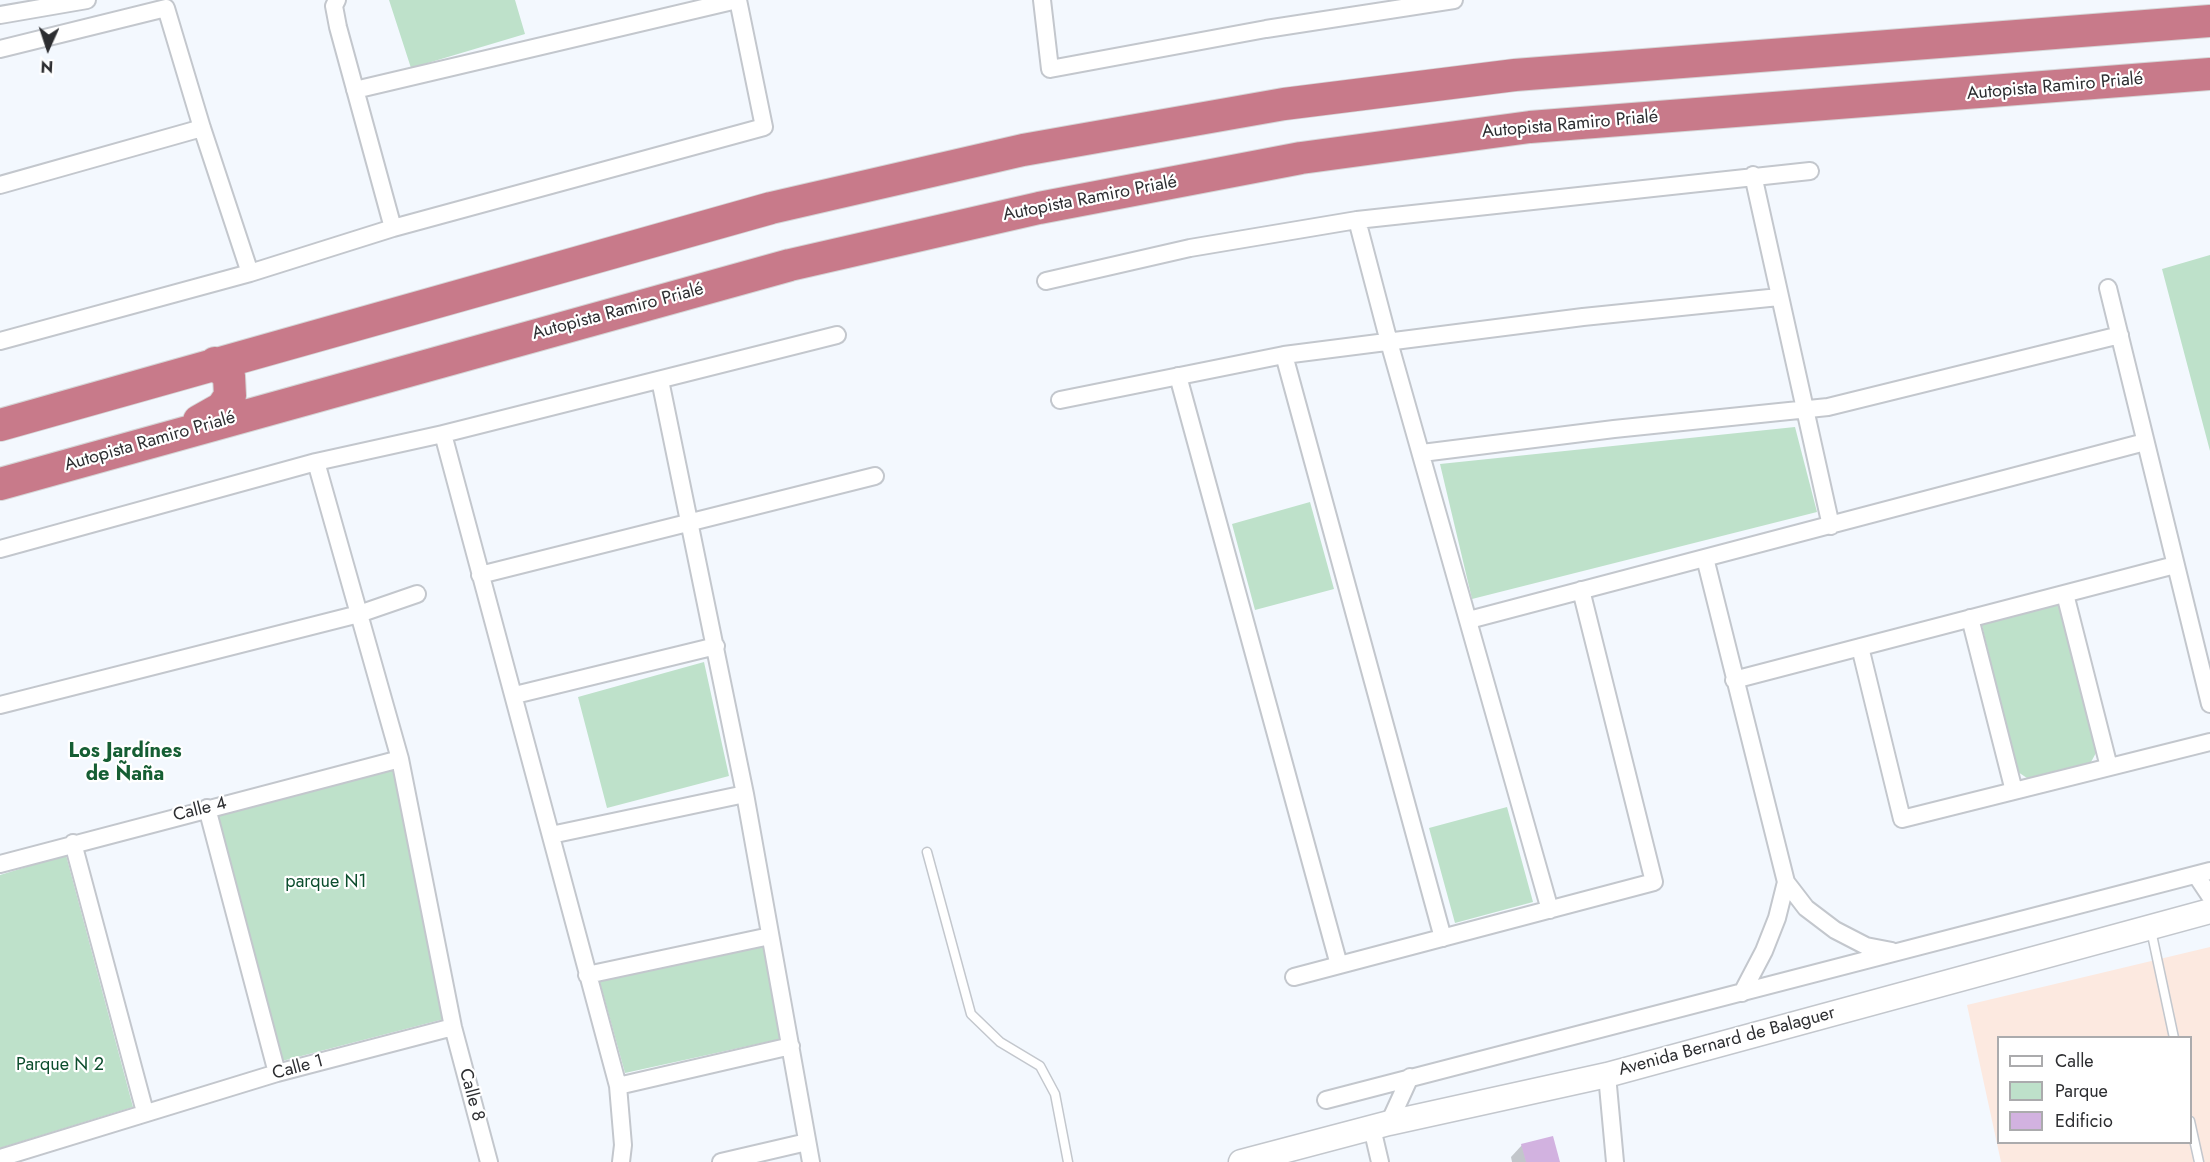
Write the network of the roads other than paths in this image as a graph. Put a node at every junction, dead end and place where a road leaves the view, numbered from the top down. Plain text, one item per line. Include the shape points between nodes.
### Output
1 (87, 0) edge
2 (337, 0) edge
3 (738, 0) edge
4 (1042, 0) edge
5 (1454, 0) edge
6 (0, 15) edge
7 (2210, 21) edge
8 (0, 48) edge
9 (2210, 74) edge
10 (355, 90) junction
11 (202, 128) junction
12 (1810, 171) dead end
13 (1753, 175) junction
14 (0, 185) edge
15 (1358, 220) junction
16 (393, 228) junction
17 (250, 273) junction
18 (1046, 281) dead end
19 (2108, 288) dead end
20 (1779, 297) junction
21 (2120, 334) junction
22 (837, 335) dead end
23 (0, 341) edge
24 (1389, 342) junction
25 (1284, 356) junction
26 (214, 363) junction
27 (1178, 376) junction
28 (660, 380) junction
29 (1060, 400) dead end
30 (1804, 411) junction
31 (0, 425) edge
32 (443, 434) junction
33 (174, 435) junction
34 (2145, 442) junction
35 (1422, 453) junction
36 (316, 462) junction
37 (875, 476) dead end
38 (0, 484) edge
39 (690, 521) junction
40 (1831, 526) junction
41 (0, 549) edge
42 (1706, 558) junction
43 (2175, 565) junction
44 (480, 575) junction
45 (1581, 590) junction
46 (417, 594) dead end
47 (2065, 594) junction
48 (359, 614) junction
49 (1970, 618) junction
50 (1469, 620) junction
51 (716, 646) junction
52 (1860, 647) junction
53 (1734, 680) junction
54 (515, 695) junction
55 (2210, 704) edge
56 (0, 705) edge
57 (2210, 742) edge
58 (400, 759) junction
59 (2109, 767) junction
60 (2014, 791) junction
61 (745, 794) junction
62 (207, 808) junction
63 (551, 835) junction
64 (73, 843) junction
65 (927, 852) dead end
66 (0, 864) edge
67 (2203, 873) edge
68 (1786, 882) junction
69 (2210, 896) edge
70 (1550, 910) junction
71 (2210, 911) edge
72 (2150, 926) junction
73 (770, 936) junction
74 (1443, 938) junction
75 (1898, 952) junction
76 (1339, 965) junction
77 (587, 975) junction
78 (1294, 977) dead end
79 (1742, 993) junction
80 (453, 1027) junction
81 (2174, 1036) edge
82 (791, 1046) junction
83 (278, 1073) junction
84 (1607, 1075) junction
85 (1410, 1077) junction
86 (618, 1086) junction
87 (1326, 1100) dead end
88 (144, 1112) junction
89 (1381, 1126) junction
90 (2192, 1130) edge
91 (807, 1142) junction
92 (0, 1158) edge
93 (489, 1162) edge
94 (621, 1162) edge
95 (721, 1162) edge
96 (811, 1162) edge
97 (1068, 1162) edge
98 (1241, 1162) edge
99 (1380, 1162) edge
100 (1615, 1162) edge
101 (2199, 1162) edge

1 - 6 street
2 - 10 street via 334,6 338,27
3 - 10 street
3 - 16 street via 764,127
4 - 5 street via 1050,69 1266,29
7 - 26 highway via 1515,75 1272,106 1023,150 771,208
8 - 11 street via 166,8
9 - 33 highway, Autopista Ramiro Prialé via 1530,127 1301,158 1039,208 790,265
10 - 16 street
11 - 14 street
11 - 17 street
12 - 13 street
13 - 15 street
13 - 20 street
15 - 18 street via 1190,248
15 - 24 street
16 - 17 street
17 - 23 street
19 - 21 street
20 - 24 street
20 - 30 street
21 - 30 street
21 - 34 street
22 - 28 street
24 - 25 street
24 - 35 street
25 - 27 street
25 - 74 street
26 - 31 highway
26 - 33 highway via 229,376 230,396 222,408
27 - 29 street
27 - 76 street
28 - 32 street
28 - 39 street
30 - 35 street
30 - 40 street
32 - 36 street
32 - 44 street
33 - 38 highway, Autopista Ramiro Prialé
34 - 40 street
34 - 43 street
35 - 50 street
36 - 41 street
36 - 48 street, Calle 8
37 - 39 street
39 - 44 street
39 - 51 street
40 - 42 street
42 - 45 street
42 - 53 street
43 - 47 street
43 - 55 street
44 - 54 street
45 - 50 street
45 - 70 street via 1654,882
46 - 48 street
47 - 49 street
47 - 59 street
48 - 56 street
48 - 58 street, Calle 8
49 - 52 street
49 - 60 street
50 - 70 street
51 - 54 street
51 - 61 street
52 - 53 street
52 - 60 street via 1902,819
53 - 68 street
54 - 63 street
57 - 59 street
58 - 62 street, Calle 4
58 - 80 street, Calle 8
59 - 60 street
61 - 63 street
61 - 73 street
62 - 64 street, Calle 4
62 - 83 street
63 - 77 street
64 - 66 street, Calle 4
64 - 88 street
65 - 97 lane via 971,1014 1000,1042 1040,1066 1055,1094
67 - 69 street
67 - 75 street
68 - 75 street via 1806,908 1835,930 1866,946
68 - 79 street via 1777,918
70 - 74 street
71 - 72 street, Avenida Bernard de Balaguer
72 - 81 lane
72 - 84 street, Avenida Bernard de Balaguer
73 - 77 street
73 - 82 street
74 - 76 street
75 - 79 street
76 - 78 street
77 - 86 street
79 - 85 street
80 - 83 street, Calle 1
80 - 93 street, Calle 8
82 - 86 street
82 - 91 street
83 - 88 street, Calle 1
84 - 89 street, Avenida Bernard de Balaguer
84 - 100 street
85 - 87 street
85 - 89 street
86 - 94 street
88 - 92 street, Calle 1
89 - 98 street, Avenida Bernard de Balaguer
89 - 99 street
90 - 101 lane
91 - 95 street
91 - 96 street

